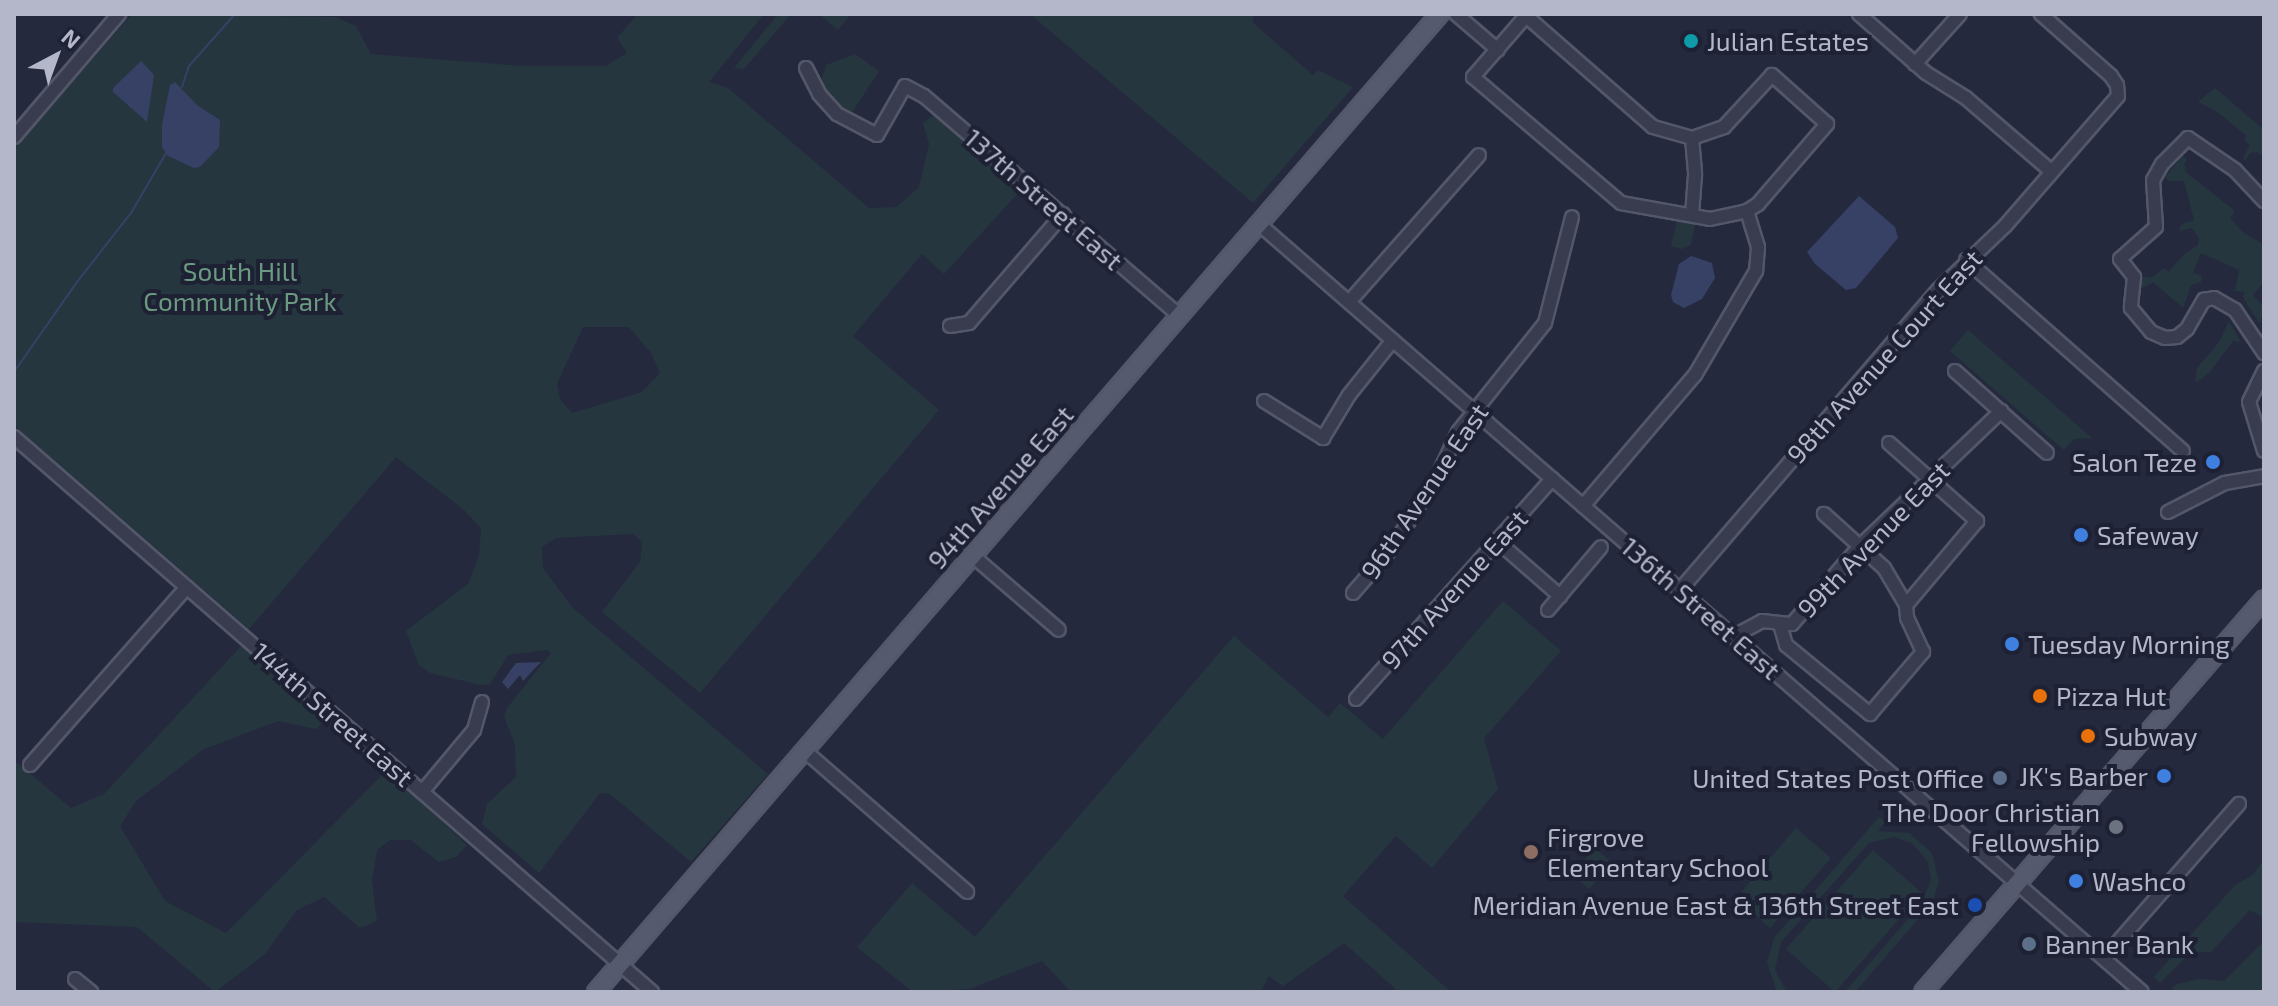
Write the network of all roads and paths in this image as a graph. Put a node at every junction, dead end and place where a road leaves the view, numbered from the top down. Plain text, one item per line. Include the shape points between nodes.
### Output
1 (119, 14) edge
2 (1440, 14) edge
3 (1456, 14) edge
4 (1859, 14) edge
5 (1960, 14) edge
6 (2041, 14) edge
7 (1498, 50) junction
8 (1915, 64) junction
9 (806, 68) dead end
10 (14, 137) edge
11 (1692, 138) junction
12 (1479, 155) dead end
13 (2052, 172) junction
14 (2264, 201) edge
15 (1747, 211) junction
16 (1063, 214) junction
17 (1692, 215) junction
18 (1572, 217) dead end
19 (1259, 224) junction
20 (1966, 260) junction
21 (1349, 302) junction
22 (1180, 316) junction
23 (950, 326) dead end
24 (1393, 340) junction
25 (2263, 349) edge
26 (1955, 371) dead end
27 (2264, 371) edge
28 (1264, 401) dead end
29 (2001, 411) junction
30 (1475, 412) junction
31 (14, 437) edge
32 (1889, 443) dead end
33 (2183, 451) dead end
34 (2264, 451) edge
35 (2047, 453) dead end
36 (2264, 476) edge
37 (1552, 479) junction
38 (1930, 479) junction
39 (1583, 506) junction
40 (2168, 512) dead end
41 (1824, 514) dead end
42 (1497, 541) junction
43 (1861, 545) junction
44 (1601, 547) dead end
45 (973, 556) junction
46 (187, 587) junction
47 (1680, 590) junction
48 (1353, 593) dead end
49 (1560, 596) junction
50 (2264, 599) edge
51 (1906, 605) junction
52 (1548, 610) dead end
53 (1780, 624) junction
54 (1059, 630) dead end
55 (1734, 636) junction
56 (1356, 699) dead end
57 (482, 702) dead end
58 (805, 751) junction
59 (30, 765) dead end
60 (422, 792) junction
61 (2239, 804) dead end
62 (2018, 883) junction
63 (967, 892) dead end
64 (2104, 958) junction
65 (621, 964) junction
66 (75, 979) dead end
67 (91, 992) edge
68 (596, 992) edge
69 (652, 992) edge
70 (1923, 992) edge
71 (2142, 992) edge

1 - 10 street
2 - 19 main road, 94th Avenue East
3 - 7 street
4 - 8 street
5 - 8 street
6 - 13 street, 98th Avenue Court East via 2118,88 2118,96
7 - 11 street via 1526,16 1653,127
7 - 17 street via 1473,77 1621,203
8 - 13 street via 1978,108
9 - 16 street, 137th Street East via 837,114 877,135 905,86 924,96
11 - 15 street via 1724,127 1772,75 1827,124
11 - 17 street
12 - 21 street
13 - 20 street, 98th Avenue Court East via 2005,226
14 - 25 street via 2235,170 2188,138 2153,180 2156,227 2120,259 2134,277 2131,308 2151,332 2171,339 2187,329 2204,300 2214,298 2226,302
15 - 17 street via 1718,219
15 - 39 street via 1758,262 1747,291 1695,375
16 - 22 street, 137th Street East
16 - 23 street via 969,323
18 - 30 street, 96th Avenue East via 1545,323
19 - 21 street, 136th Street East
19 - 22 main road, 94th Avenue East
20 - 33 street
20 - 47 street, 98th Avenue Court East
21 - 24 street, 136th Street East
22 - 45 main road, 94th Avenue East
24 - 28 street via 1323,438
24 - 30 street, 136th Street East
26 - 29 street
27 - 34 street via 2249,402
29 - 35 street
29 - 38 street, 99th Avenue East
30 - 37 street, 136th Street East
30 - 48 street, 96th Avenue East via 1458,432 1392,548
31 - 46 street, 144th Street East
32 - 38 street
36 - 40 street via 2225,483
37 - 39 street, 136th Street East
37 - 42 street, 97th Avenue East
38 - 43 street, 99th Avenue East
38 - 51 street via 1977,521
39 - 47 street, 136th Street East
41 - 43 street
42 - 49 street
42 - 56 street, 97th Avenue East
43 - 51 street via 1884,568
43 - 53 street, 99th Avenue East via 1792,624
44 - 49 street
45 - 54 street
45 - 58 main road, 94th Avenue East
46 - 59 street
46 - 60 street, 144th Street East
47 - 55 street, 136th Street East
49 - 52 street
50 - 62 main road
51 - 53 street via 1923,652 1870,714 1786,645
53 - 55 street, 99th Avenue East via 1755,623
55 - 62 street, 136th Street East
57 - 60 street via 474,730
58 - 63 street
58 - 65 main road, 94th Avenue East
60 - 65 street, 144th Street East
61 - 64 street
62 - 64 street, 136th Street East
62 - 70 main road
64 - 71 street, 136th Street East
65 - 68 main road, 94th Avenue East
65 - 69 street, 144th Street East
66 - 67 street

